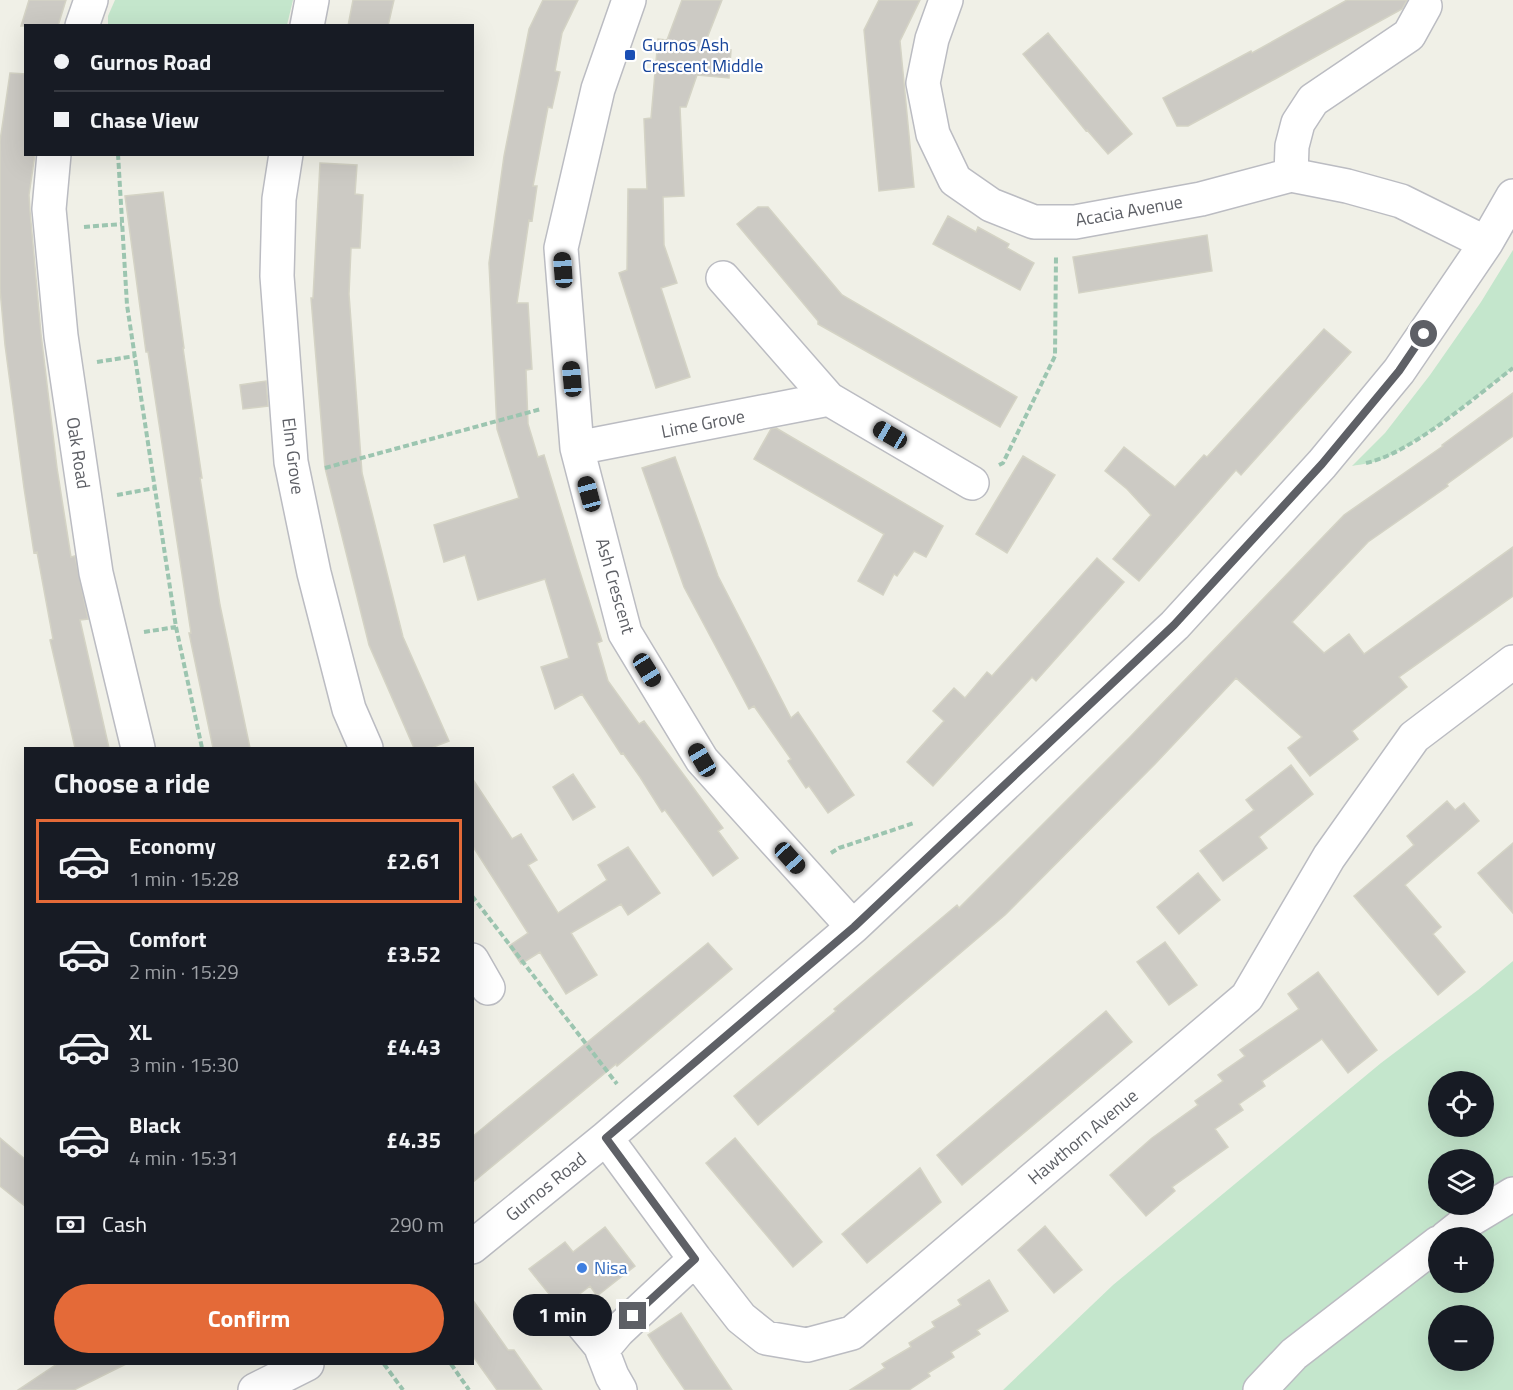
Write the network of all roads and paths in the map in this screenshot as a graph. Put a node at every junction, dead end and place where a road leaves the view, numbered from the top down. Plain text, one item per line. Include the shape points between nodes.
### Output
1 (91, 0) edge
2 (312, 0) edge
3 (628, 0) edge
4 (946, 0) edge
5 (1425, 6) dead end
6 (83, 24) edge
7 (307, 24) edge
8 (54, 156) edge
9 (118, 156) edge
10 (285, 156) edge
11 (1291, 175) junction
12 (1513, 196) edge
13 (1056, 222) junction
14 (1486, 243) junction
15 (723, 278) dead end
16 (1513, 368) edge
17 (829, 399) junction
18 (573, 401) junction
19 (577, 448) junction
20 (1322, 464) junction
21 (294, 476) junction
22 (972, 483) joint
23 (1513, 662) edge
24 (138, 747) edge
25 (202, 747) edge
26 (366, 747) edge
27 (915, 823) dead end
28 (803, 872) junction
29 (474, 899) edge
30 (854, 927) junction
31 (474, 964) edge
32 (488, 988) dead end
33 (638, 1111) junction
34 (606, 1138) junction
35 (1513, 1194) edge
36 (1461, 1227) edge
37 (474, 1245) edge
38 (1428, 1251) edge
39 (695, 1259) junction
40 (574, 1314) dead end
41 (603, 1349) junction
42 (304, 1365) edge
43 (385, 1365) edge
44 (452, 1365) edge
45 (255, 1390) edge
46 (403, 1390) edge
47 (469, 1390) edge
48 (620, 1390) edge
49 (1260, 1390) edge

1 - 6 street
2 - 7 street
3 - 18 street, Ash Crescent via 598,89 561,248
4 - 13 street, Acacia Avenue via 923,82 933,134 955,180 991,205 1035,222
5 - 11 street via 1409,35 1313,99 1298,123
8 - 24 street, Oak Road via 49,209 61,336 96,573
9 - 25 path via 127,304 176,627
10 - 21 street, Elm Grove via 277,276
11 - 13 street, Acacia Avenue via 1201,199
11 - 14 street, Acacia Avenue via 1401,201
12 - 14 street, Gurnos Road
13 - 22 path via 1055,356 1003,462
14 - 20 street, Gurnos Road via 1399,371
15 - 17 street
16 - 20 path via 1445,420 1381,460 1352,466
17 - 19 street, Lime Grove
17 - 22 street
18 - 19 street, Ash Crescent
18 - 21 path
19 - 28 street, Ash Crescent via 625,633 702,760
20 - 30 street, Gurnos Road via 1174,625
21 - 26 street, Elm Grove via 349,709
23 - 39 street, Hawthorn Avenue via 1414,737 1329,857 1247,997 852,1333 807,1345 766,1338 741,1318
27 - 28 path via 839,848
28 - 30 street, Ash Crescent
29 - 33 path
30 - 33 street, Gurnos Road
31 - 32 street
33 - 34 street, Gurnos Road
34 - 37 street, Gurnos Road
34 - 39 street, Hawthorn Avenue
35 - 36 street
38 - 49 street via 1294,1354
39 - 41 street
40 - 41 street
41 - 48 street
42 - 45 street
43 - 46 path
44 - 47 path

